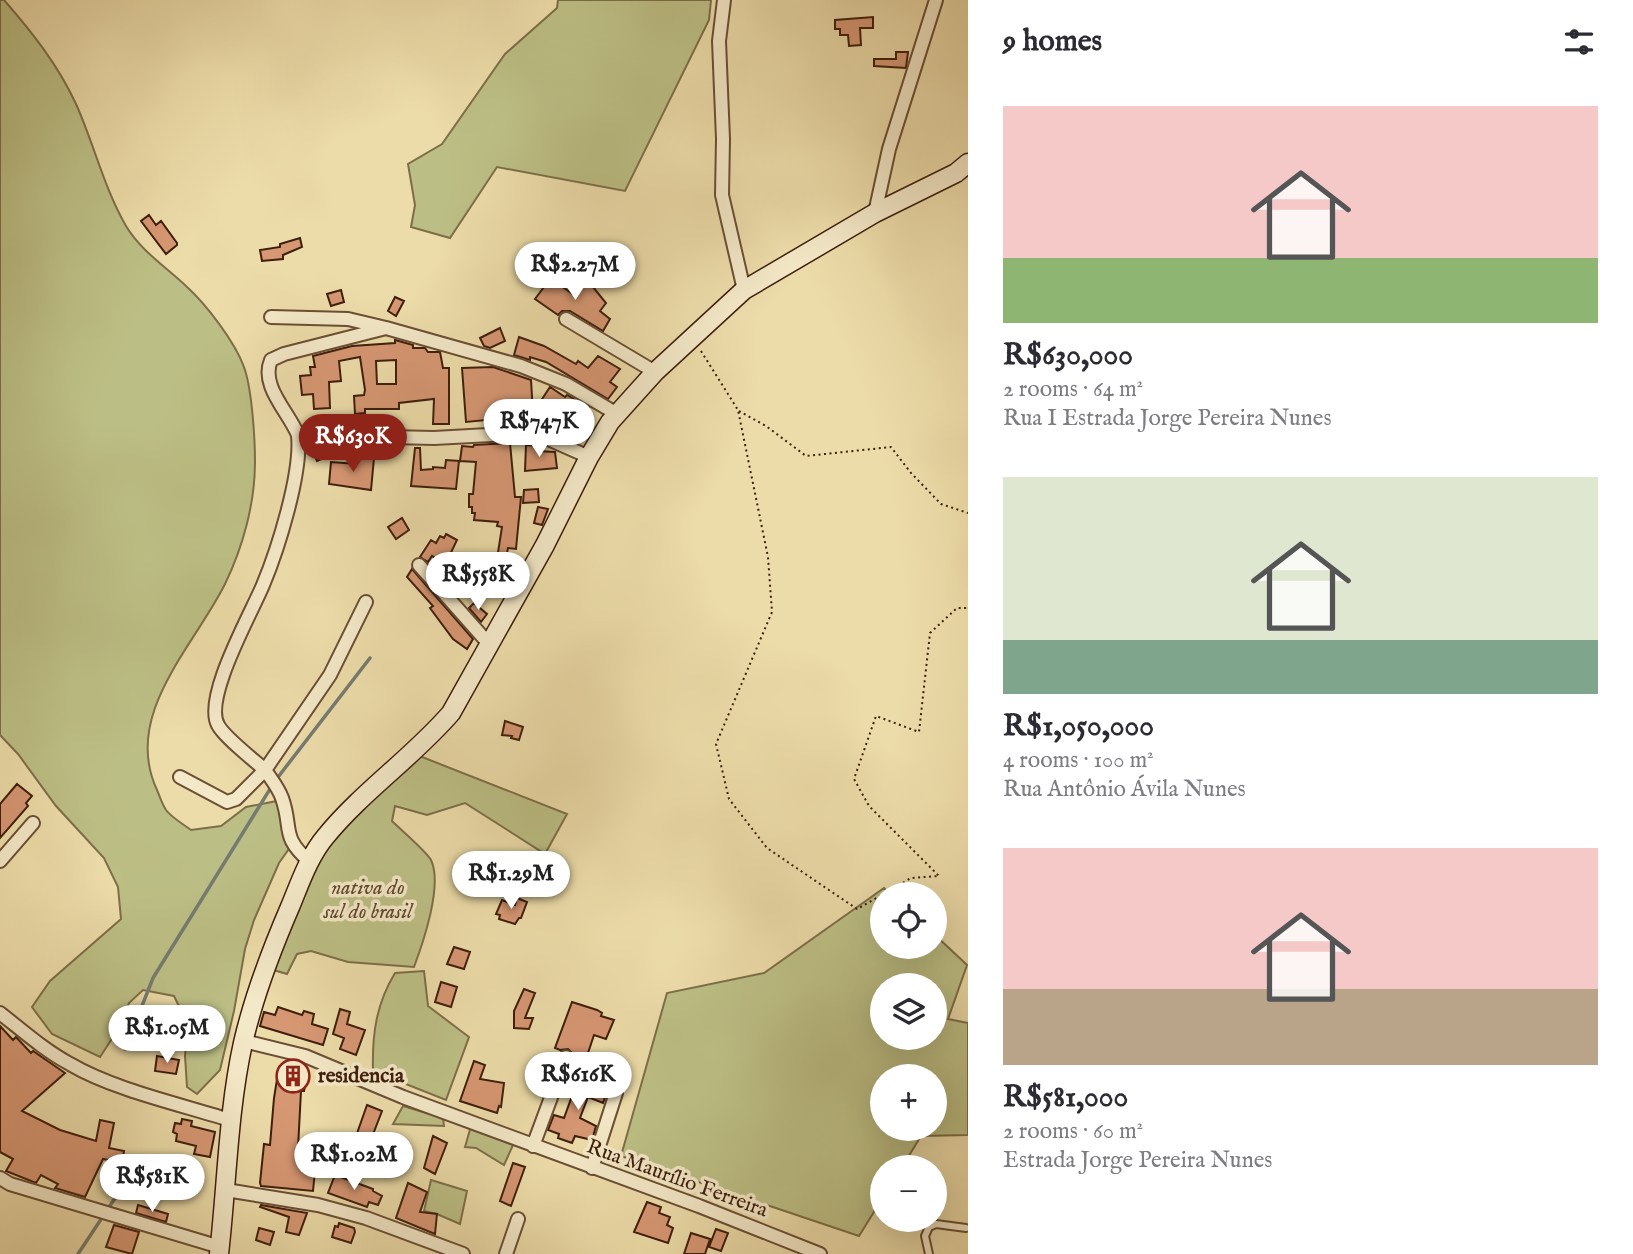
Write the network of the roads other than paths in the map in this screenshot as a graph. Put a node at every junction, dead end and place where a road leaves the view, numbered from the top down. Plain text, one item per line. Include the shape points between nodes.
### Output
1 (724, 0) edge
2 (936, 0) edge
3 (968, 163) edge
4 (875, 213) junction
5 (744, 290) junction
6 (271, 317) dead end
7 (566, 318) dead end
8 (386, 328) junction
9 (655, 372) junction
10 (617, 414) junction
11 (298, 435) junction
12 (589, 457) junction
13 (419, 565) dead end
14 (366, 602) dead end
15 (489, 644) junction
16 (265, 770) junction
17 (180, 777) dead end
18 (33, 823) dead end
19 (0, 861) edge
20 (310, 862) junction
21 (0, 1013) edge
22 (244, 1041) junction
23 (566, 1057) dead end
24 (616, 1093) dead end
25 (233, 1121) junction
26 (533, 1146) junction
27 (592, 1168) junction
28 (0, 1178) edge
29 (226, 1190) junction
30 (518, 1219) dead end
31 (966, 1228) edge
32 (220, 1250) edge
33 (463, 1254) edge
34 (506, 1254) edge
35 (820, 1254) edge
36 (929, 1254) edge

1 - 5 street via 719,41 722,195
2 - 4 street via 889,149
3 - 4 street
4 - 5 street
5 - 9 street
6 - 8 street via 348,319
7 - 9 street
8 - 10 street via 521,366 566,384
8 - 11 street via 271,360 267,370 270,383
9 - 10 street
10 - 12 street
11 - 12 street via 434,438 526,433
11 - 16 street via 284,521 216,699 218,726
12 - 15 street
13 - 15 street
14 - 16 street via 330,675
15 - 20 street via 451,713 325,837
16 - 17 street via 236,799 227,802
16 - 20 street via 283,801 291,843
18 - 19 street
20 - 22 street via 265,966
21 - 25 street via 44,1048 101,1080
22 - 25 street
22 - 26 street, Rua Maurílio Ferreira via 305,1056
23 - 26 street
24 - 27 street
25 - 29 street
26 - 27 street, Rua Maurílio Ferreira
27 - 35 street, Rua Maurílio Ferreira
28 - 32 street
29 - 32 street
29 - 33 street via 318,1205
30 - 34 street
31 - 36 lane via 929,1227 925,1236

